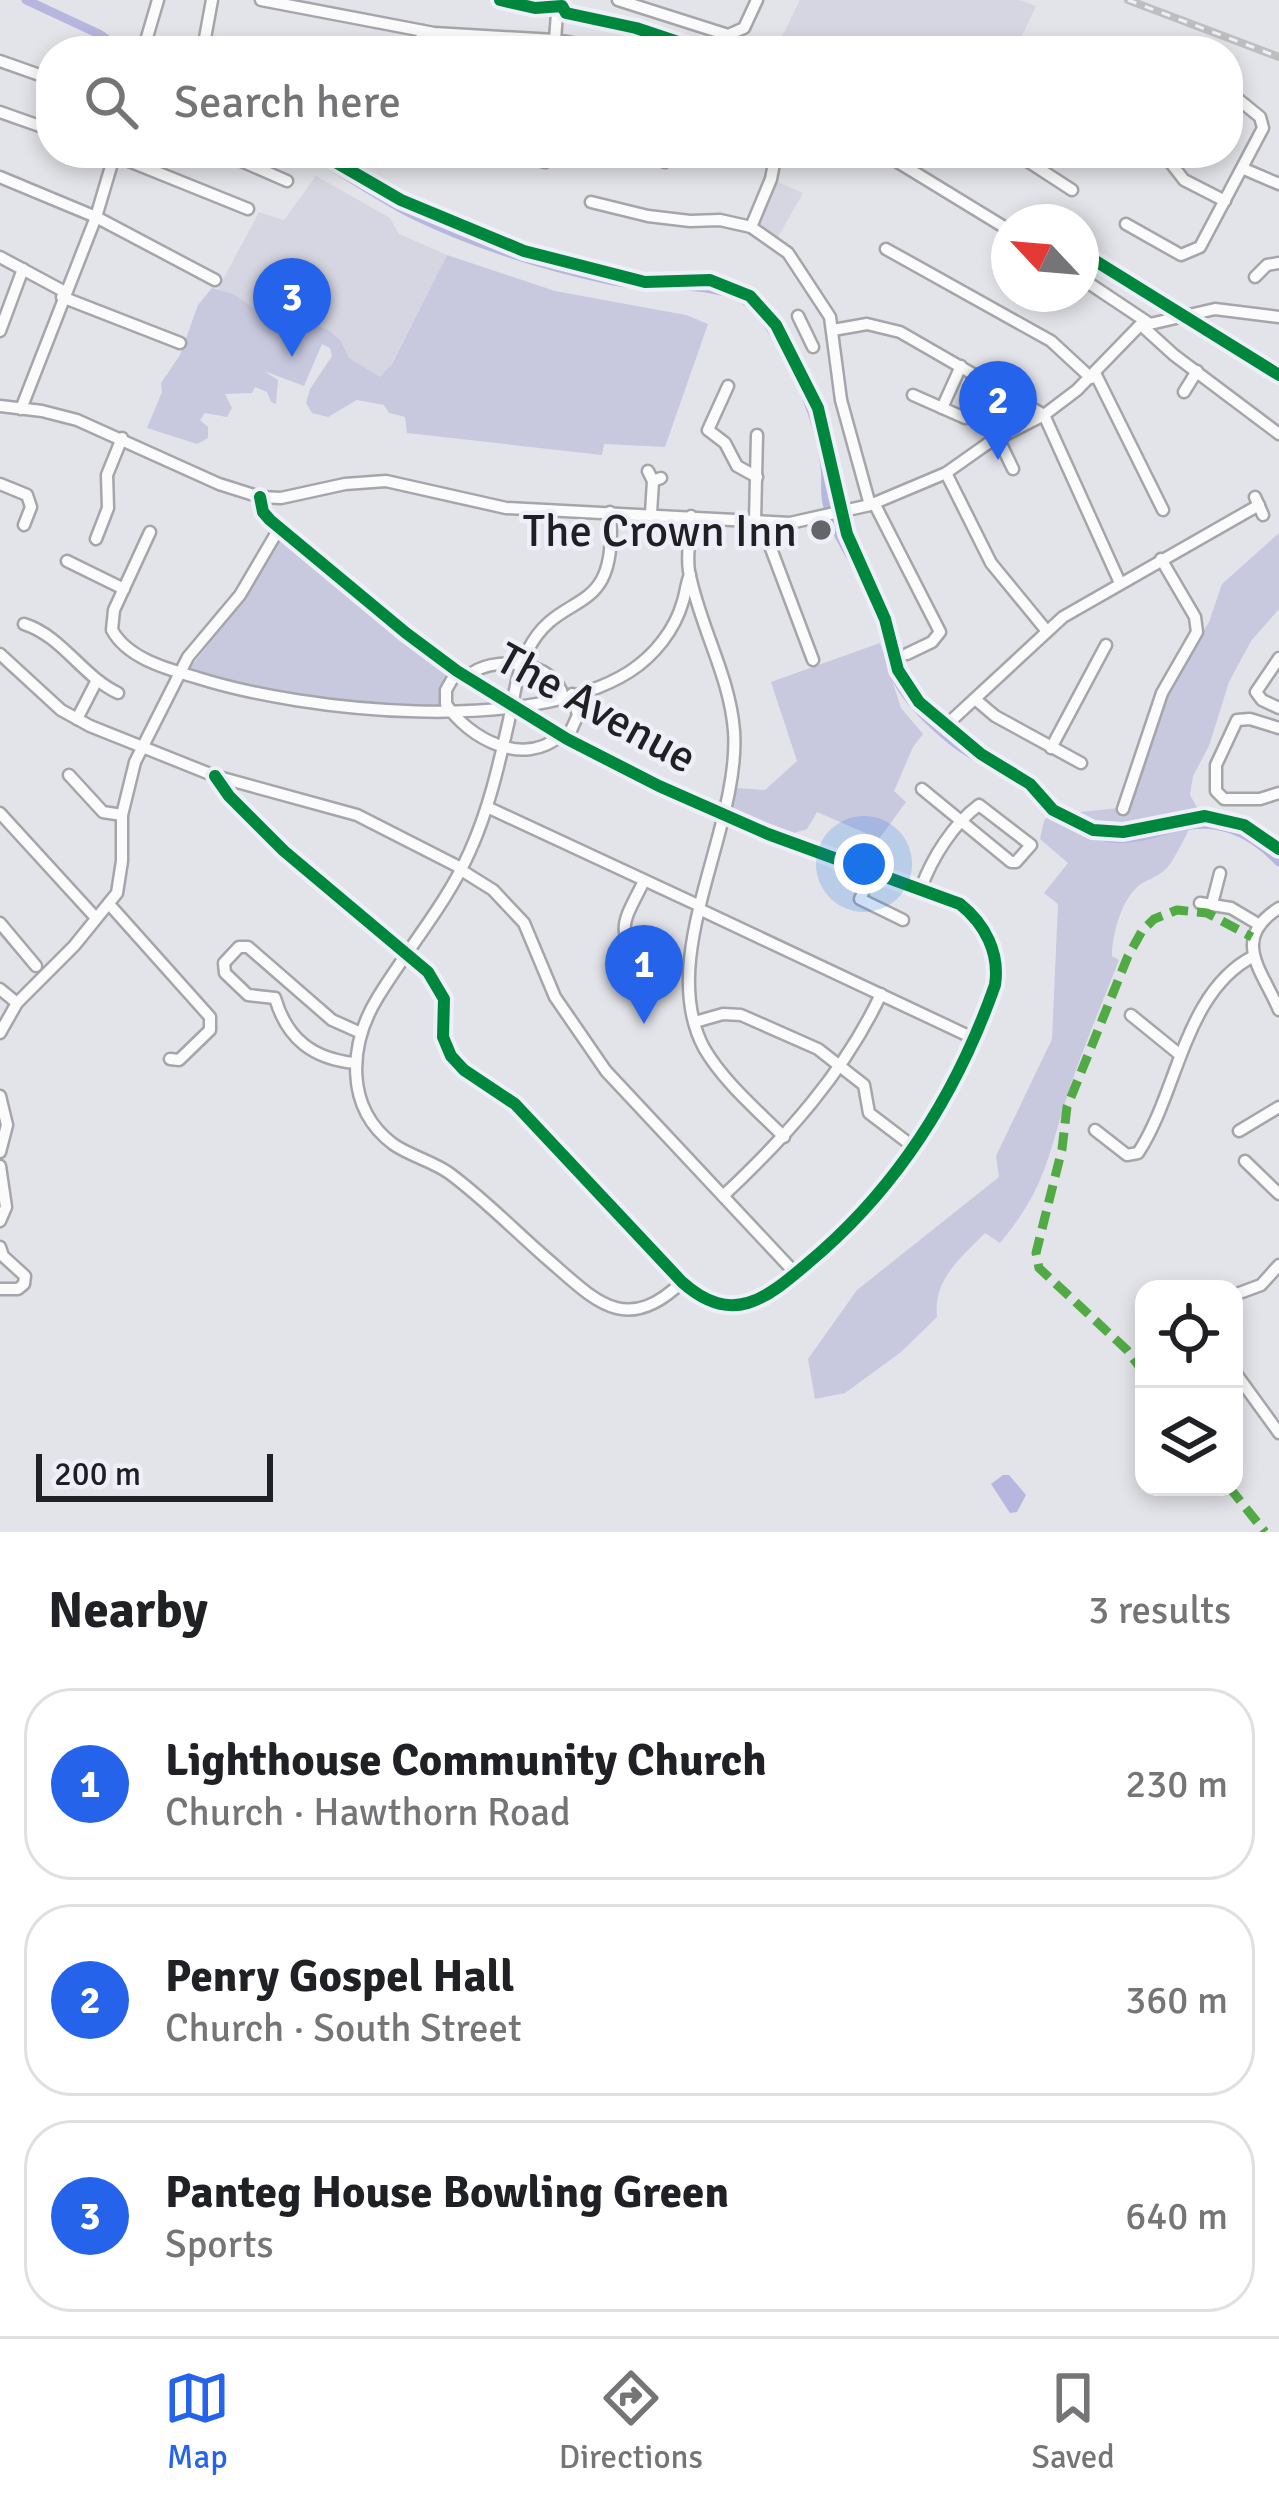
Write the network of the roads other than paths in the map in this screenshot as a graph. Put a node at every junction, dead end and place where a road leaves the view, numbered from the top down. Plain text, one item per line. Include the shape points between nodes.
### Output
1 (158, 0) edge
2 (212, 0) edge
3 (261, 0) edge
4 (557, 0) edge
5 (618, 0) edge
6 (757, 0) edge
7 (423, 31) junction
8 (147, 36) edge
9 (205, 36) edge
10 (422, 36) edge
11 (496, 36) edge
12 (555, 36) edge
13 (0, 61) edge
14 (36, 74) edge
15 (1243, 103) edge
16 (0, 112) edge
17 (36, 125) edge
18 (110, 168) edge
19 (148, 168) edge
20 (256, 168) edge
21 (773, 168) edge
22 (908, 168) edge
23 (1041, 168) edge
24 (1177, 168) edge
25 (1244, 169) junction
26 (0, 177) edge
27 (287, 182) dead end
28 (1068, 184) dead end
29 (1279, 184) edge
30 (1225, 201) junction
31 (591, 202) dead end
32 (248, 209) dead end
33 (96, 217) junction
34 (991, 219) edge
35 (1126, 224) dead end
36 (751, 227) junction
37 (886, 249) dead end
38 (0, 257) edge
39 (1270, 260) edge
40 (23, 269) junction
41 (1255, 277) dead end
42 (214, 280) dead end
43 (1099, 291) edge
44 (64, 294) junction
45 (798, 316) dead end
46 (1279, 317) edge
47 (1143, 323) junction
48 (832, 324) junction
49 (804, 329) junction
50 (0, 331) edge
51 (180, 343) dead end
52 (813, 346) dead end
53 (961, 365) junction
54 (1197, 371) junction
55 (1093, 376) junction
56 (728, 386) dead end
57 (1184, 392) dead end
58 (913, 395) dead end
59 (0, 406) edge
60 (942, 408) junction
61 (21, 409) junction
62 (1044, 415) junction
63 (964, 418) dead end
64 (1279, 434) edge
65 (757, 435) dead end
66 (122, 438) junction
67 (998, 438) junction
68 (1013, 469) dead end
69 (946, 473) junction
70 (654, 476) dead end
71 (757, 477) junction
72 (0, 484) edge
73 (260, 497) junction
74 (281, 498) junction
75 (873, 504) junction
76 (1259, 506) dead end
77 (1163, 510) dead end
78 (610, 512) junction
79 (651, 513) junction
80 (691, 516) junction
81 (758, 521) junction
82 (84, 524) dead end
83 (24, 525) dead end
84 (277, 525) junction
85 (150, 532) dead end
86 (1161, 560) junction
87 (67, 561) dead end
88 (690, 575) junction
89 (1120, 583) junction
90 (124, 589) junction
91 (24, 624) dead end
92 (1046, 630) junction
93 (1106, 645) dead end
94 (907, 653) dead end
95 (0, 654) edge
96 (1279, 658) edge
97 (813, 659) dead end
98 (521, 666) junction
99 (179, 673) junction
100 (462, 674) junction
101 (96, 682) junction
102 (118, 692) dead end
103 (567, 695) junction
104 (975, 698) junction
105 (512, 706) junction
106 (1279, 708) edge
107 (450, 711) junction
108 (954, 717) dead end
109 (77, 719) junction
110 (1279, 728) edge
111 (564, 737) junction
112 (503, 746) junction
113 (142, 748) junction
114 (1052, 748) junction
115 (1081, 763) dead end
116 (69, 775) dead end
117 (215, 776) junction
118 (922, 789) dead end
119 (1279, 793) edge
120 (1121, 802) dead end
121 (487, 807) junction
122 (0, 813) edge
123 (724, 814) junction
124 (122, 815) junction
125 (962, 822) junction
126 (461, 869) junction
127 (873, 871) junction
128 (1220, 873) dead end
129 (644, 881) junction
130 (921, 888) junction
131 (110, 904) junction
132 (699, 907) junction
133 (1279, 908) edge
134 (96, 919) junction
135 (903, 920) dead end
136 (0, 923) edge
137 (1258, 924) junction
138 (627, 944) junction
139 (407, 954) junction
140 (1254, 956) junction
141 (35, 966) dead end
142 (290, 982) junction
143 (0, 989) edge
144 (881, 994) junction
145 (275, 998) junction
146 (16, 1003) junction
147 (1279, 1010) edge
148 (1131, 1015) dead end
149 (695, 1022) junction
150 (0, 1033) edge
151 (361, 1033) junction
152 (973, 1038) junction
153 (1179, 1054) junction
154 (170, 1059) dead end
155 (355, 1063) junction
156 (839, 1065) junction
157 (0, 1096) edge
158 (1279, 1107) edge
159 (1095, 1130) dead end
160 (1239, 1132) dead end
161 (784, 1137) junction
162 (915, 1148) junction
163 (0, 1153) edge
164 (1245, 1161) dead end
165 (0, 1166) edge
166 (1279, 1193) edge
167 (723, 1196) junction
168 (0, 1221) edge
169 (0, 1246) edge
170 (1279, 1265) edge
171 (796, 1274) junction
172 (682, 1282) junction
173 (0, 1289) edge
174 (1243, 1292) edge
175 (1243, 1383) edge
176 (1279, 1433) edge

1 - 8 street
2 - 9 street
3 - 7 street
4 - 12 street
5 - 6 street via 728,34 744,28
7 - 10 street
7 - 11 street
13 - 14 street
15 - 25 street via 1263,128
16 - 17 street
18 - 33 street
19 - 32 street
20 - 27 street
21 - 36 street
22 - 34 street
23 - 28 street
24 - 30 street
25 - 29 street
25 - 30 street
26 - 33 street
30 - 35 street via 1192,253 1170,250 1142,226
31 - 36 street
33 - 42 street
33 - 44 street
36 - 48 street via 788,253
37 - 55 street via 1051,340
38 - 40 street
39 - 41 street
40 - 44 street
40 - 50 street
43 - 47 street
44 - 51 street
44 - 61 street
45 - 49 street
46 - 47 street via 1215,308
47 - 54 street
47 - 55 street
48 - 49 street
48 - 53 street via 881,325
48 - 75 street via 841,400
49 - 52 street
53 - 60 street
53 - 62 street
54 - 57 street
54 - 64 street
55 - 62 street
55 - 77 street
56 - 71 street via 708,430
58 - 60 street
59 - 61 street
60 - 63 street
61 - 66 street
62 - 67 street
62 - 89 street
65 - 71 street
66 - 73 street
66 - 82 street via 106,475 110,498 98,534
67 - 68 street
67 - 69 street
69 - 75 street
69 - 92 street via 991,562
70 - 79 street
71 - 81 street
72 - 83 street via 27,495
73 - 74 street
73 - 84 street, The Avenue
74 - 78 street via 386,482 506,508
74 - 84 street
75 - 81 street via 790,523
75 - 94 street via 940,632
76 - 86 street
78 - 79 street
78 - 98 street via 607,569 596,590 542,629
79 - 80 street
80 - 81 street
80 - 88 street
81 - 97 street
84 - 99 street via 240,595
84 - 100 street, The Avenue
85 - 90 street
86 - 89 street
86 - 120 street via 1197,632 1162,693
87 - 90 street
88 - 103 street via 673,627 644,661
88 - 123 street via 734,730
89 - 92 street
90 - 99 street via 112,622 117,639
91 - 101 street via 42,626
92 - 104 street
93 - 114 street
95 - 109 street
96 - 106 street via 1256,692
98 - 100 street
98 - 103 street via 554,679
98 - 105 street
99 - 107 street via 319,705
99 - 113 street
100 - 105 street, The Avenue
100 - 107 street via 446,690
101 - 102 street
101 - 109 street
103 - 105 street
103 - 111 street via 578,716
104 - 108 street
104 - 114 street
105 - 107 street
105 - 111 street, The Avenue
105 - 112 street
107 - 112 street via 476,736
109 - 113 street
110 - 119 street via 1239,719 1216,769 1218,796
111 - 112 street
111 - 123 street, The Avenue
112 - 121 street
113 - 117 street
113 - 124 street
114 - 115 street
116 - 124 street via 103,812
117 - 126 street via 357,815
117 - 139 street via 284,850
118 - 125 street
121 - 126 street
121 - 129 street
122 - 134 street
123 - 127 street, The Avenue
123 - 132 street
124 - 131 street via 120,884
125 - 125 street via 980,805 1034,841 1011,862
125 - 130 street
126 - 139 street
126 - 167 street via 524,923 569,1022
127 - 130 street, The Avenue
127 - 135 street via 854,897
128 - 137 street via 1206,903
129 - 132 street
129 - 138 street via 625,920
130 - 152 street, The Avenue via 977,920 996,965
131 - 134 street
131 - 154 street via 210,1017 210,1030 179,1060
132 - 144 street
132 - 149 street
133 - 137 street
134 - 146 street
136 - 141 street
137 - 140 street
138 - 138 street via 650,941 649,968 643,971
139 - 151 street
139 - 172 street via 440,988 451,1056 514,1104
140 - 147 street
140 - 153 street via 1218,983
142 - 145 street
142 - 145 street via 244,946 224,963 248,994
142 - 151 street
143 - 146 street
144 - 152 street
144 - 156 street
145 - 155 street via 280,1020 308,1049
146 - 150 street
148 - 153 street
149 - 156 street via 742,1016
149 - 161 street via 713,1061
151 - 155 street
152 - 162 street
153 - 159 street via 1138,1154 1127,1155
155 - 172 street via 362,1103 380,1131 451,1174 594,1300 638,1309
156 - 161 street
156 - 162 street via 864,1085 869,1113
157 - 163 street via 7,1125
158 - 160 street
161 - 167 street
162 - 171 street via 858,1219
164 - 166 street
165 - 168 street
167 - 171 street
169 - 173 street via 25,1276 18,1289
170 - 174 street
171 - 172 street via 744,1305 712,1301
175 - 176 street

